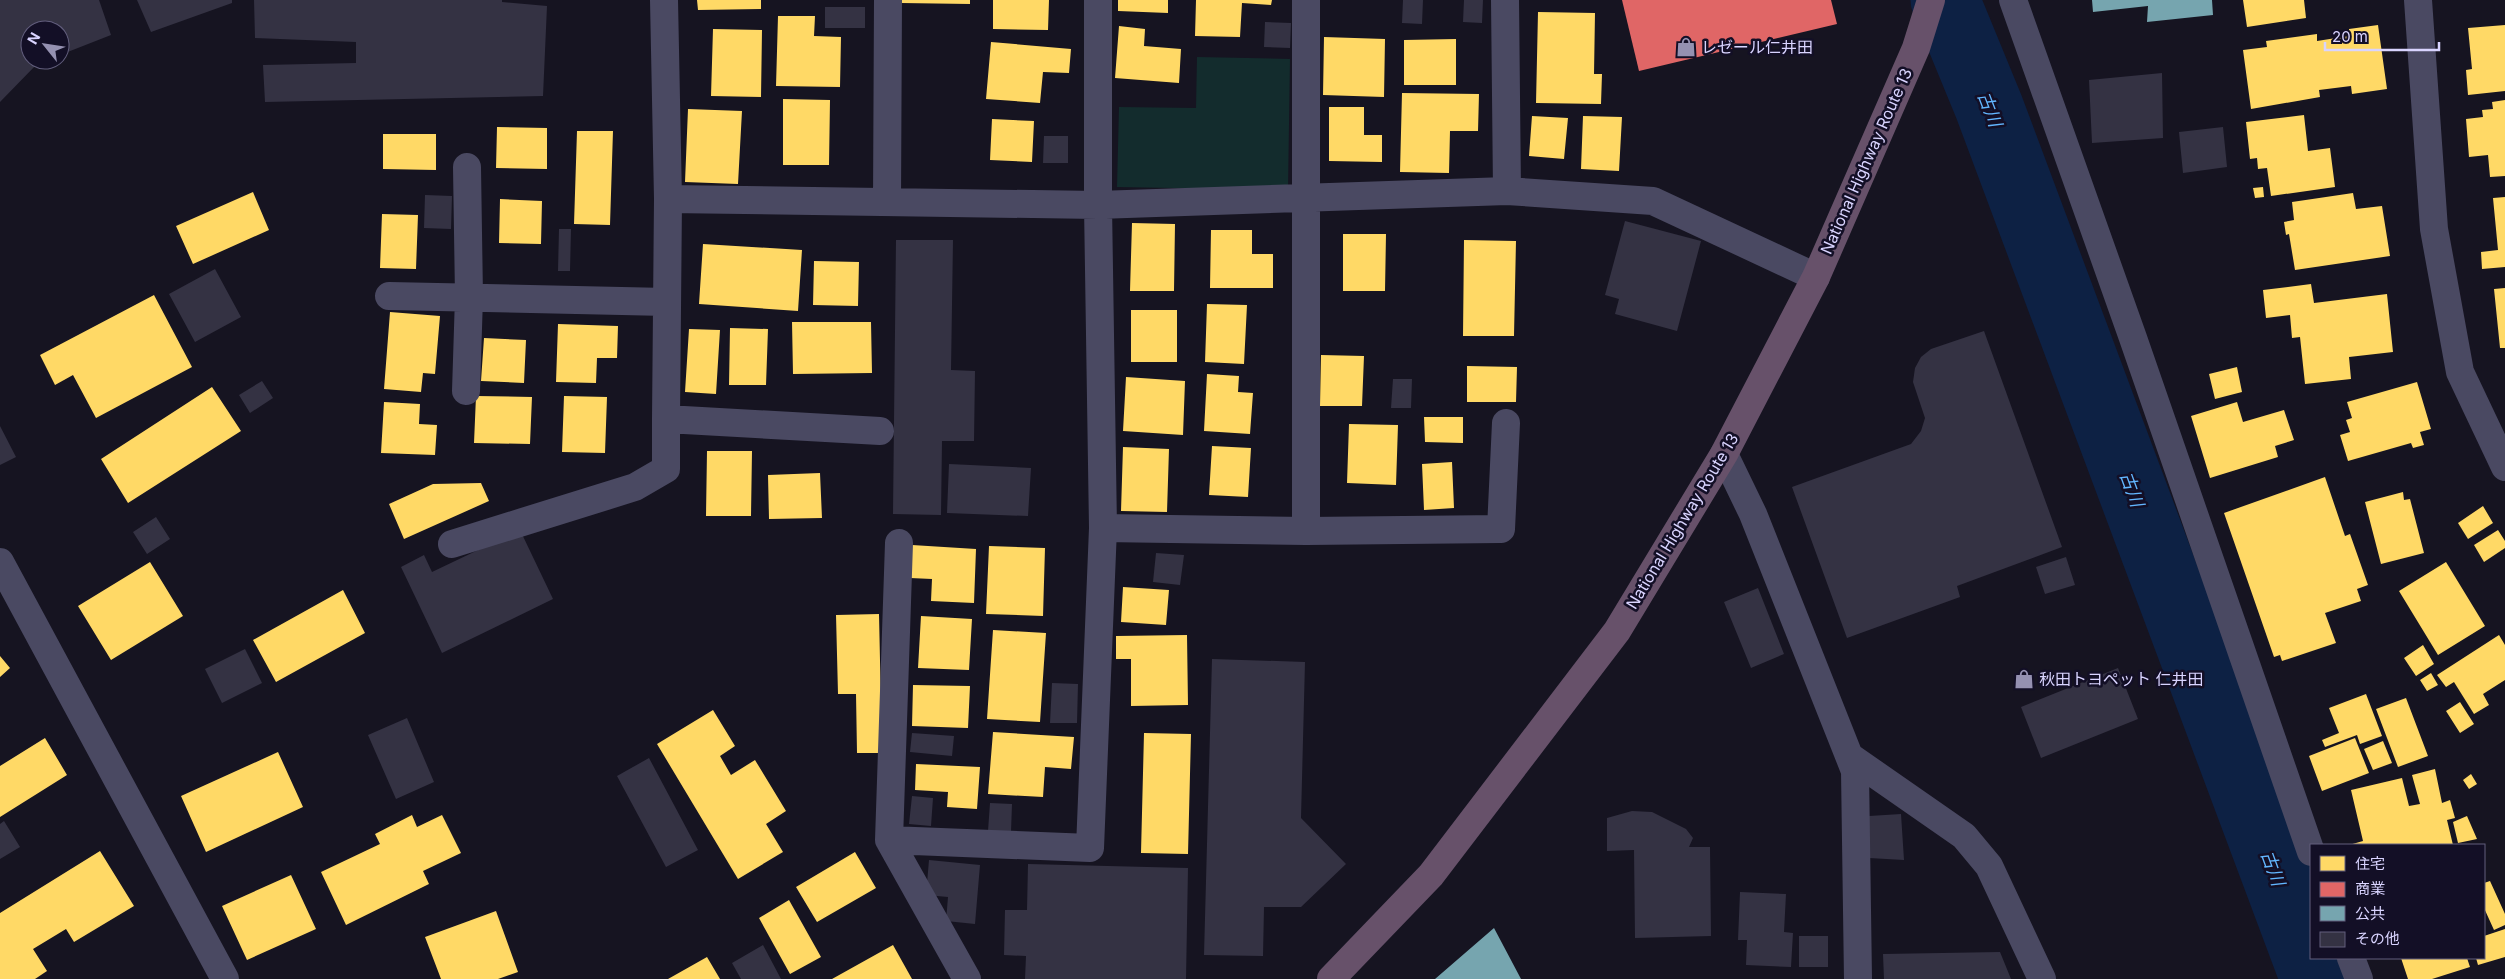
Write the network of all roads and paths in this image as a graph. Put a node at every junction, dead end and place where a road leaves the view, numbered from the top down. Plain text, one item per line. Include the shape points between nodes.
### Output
1 (664, 0) edge
2 (888, 0) edge
3 (1098, 0) edge
4 (1306, 0) edge
5 (1505, 0) edge
6 (1932, 0) edge
7 (2013, 0) edge
8 (2418, 0) edge
9 (467, 166) dead end
10 (1507, 192) junction
11 (668, 199) junction
12 (1305, 199) junction
13 (887, 202) junction
14 (1098, 205) junction
15 (1816, 277) junction
16 (389, 296) dead end
17 (469, 298) junction
18 (667, 302) junction
19 (466, 391) dead end
20 (666, 420) junction
21 (1506, 423) dead end
22 (880, 432) dead end
23 (1724, 454) junction
24 (2505, 467) edge
25 (1103, 528) junction
26 (1306, 531) junction
27 (899, 543) dead end
28 (452, 544) dead end
29 (0, 562) edge
30 (1849, 756) junction
31 (889, 840) junction
32 (2310, 849) edge
33 (2351, 959) edge
34 (225, 979) edge
35 (966, 979) edge
36 (1331, 979) edge
37 (1858, 979) edge
38 (2042, 979) edge
39 (2359, 979) edge

1 - 11 street
2 - 13 street
3 - 14 street
4 - 12 street
5 - 10 street
6 - 15 highway, National Highway Route 13 via 1916,48
7 - 32 street
8 - 24 street via 2434,229 2460,372
9 - 17 street
10 - 12 street
10 - 15 street via 1653,200
11 - 13 street
11 - 18 street
12 - 14 street
12 - 26 street
13 - 14 street
14 - 25 street
15 - 23 highway, National Highway Route 13
16 - 17 street
17 - 18 street
17 - 19 street
18 - 20 street
20 - 22 street
20 - 28 street via 666,469 635,487
21 - 26 street via 1501,529
23 - 30 street via 1753,514
23 - 36 highway, National Highway Route 13 via 1617,631 1431,876
25 - 26 street
25 - 31 street via 1090,848
27 - 31 street
29 - 34 street
30 - 37 street via 1855,771
30 - 38 street via 1964,836 1989,866
31 - 35 street
33 - 39 street

